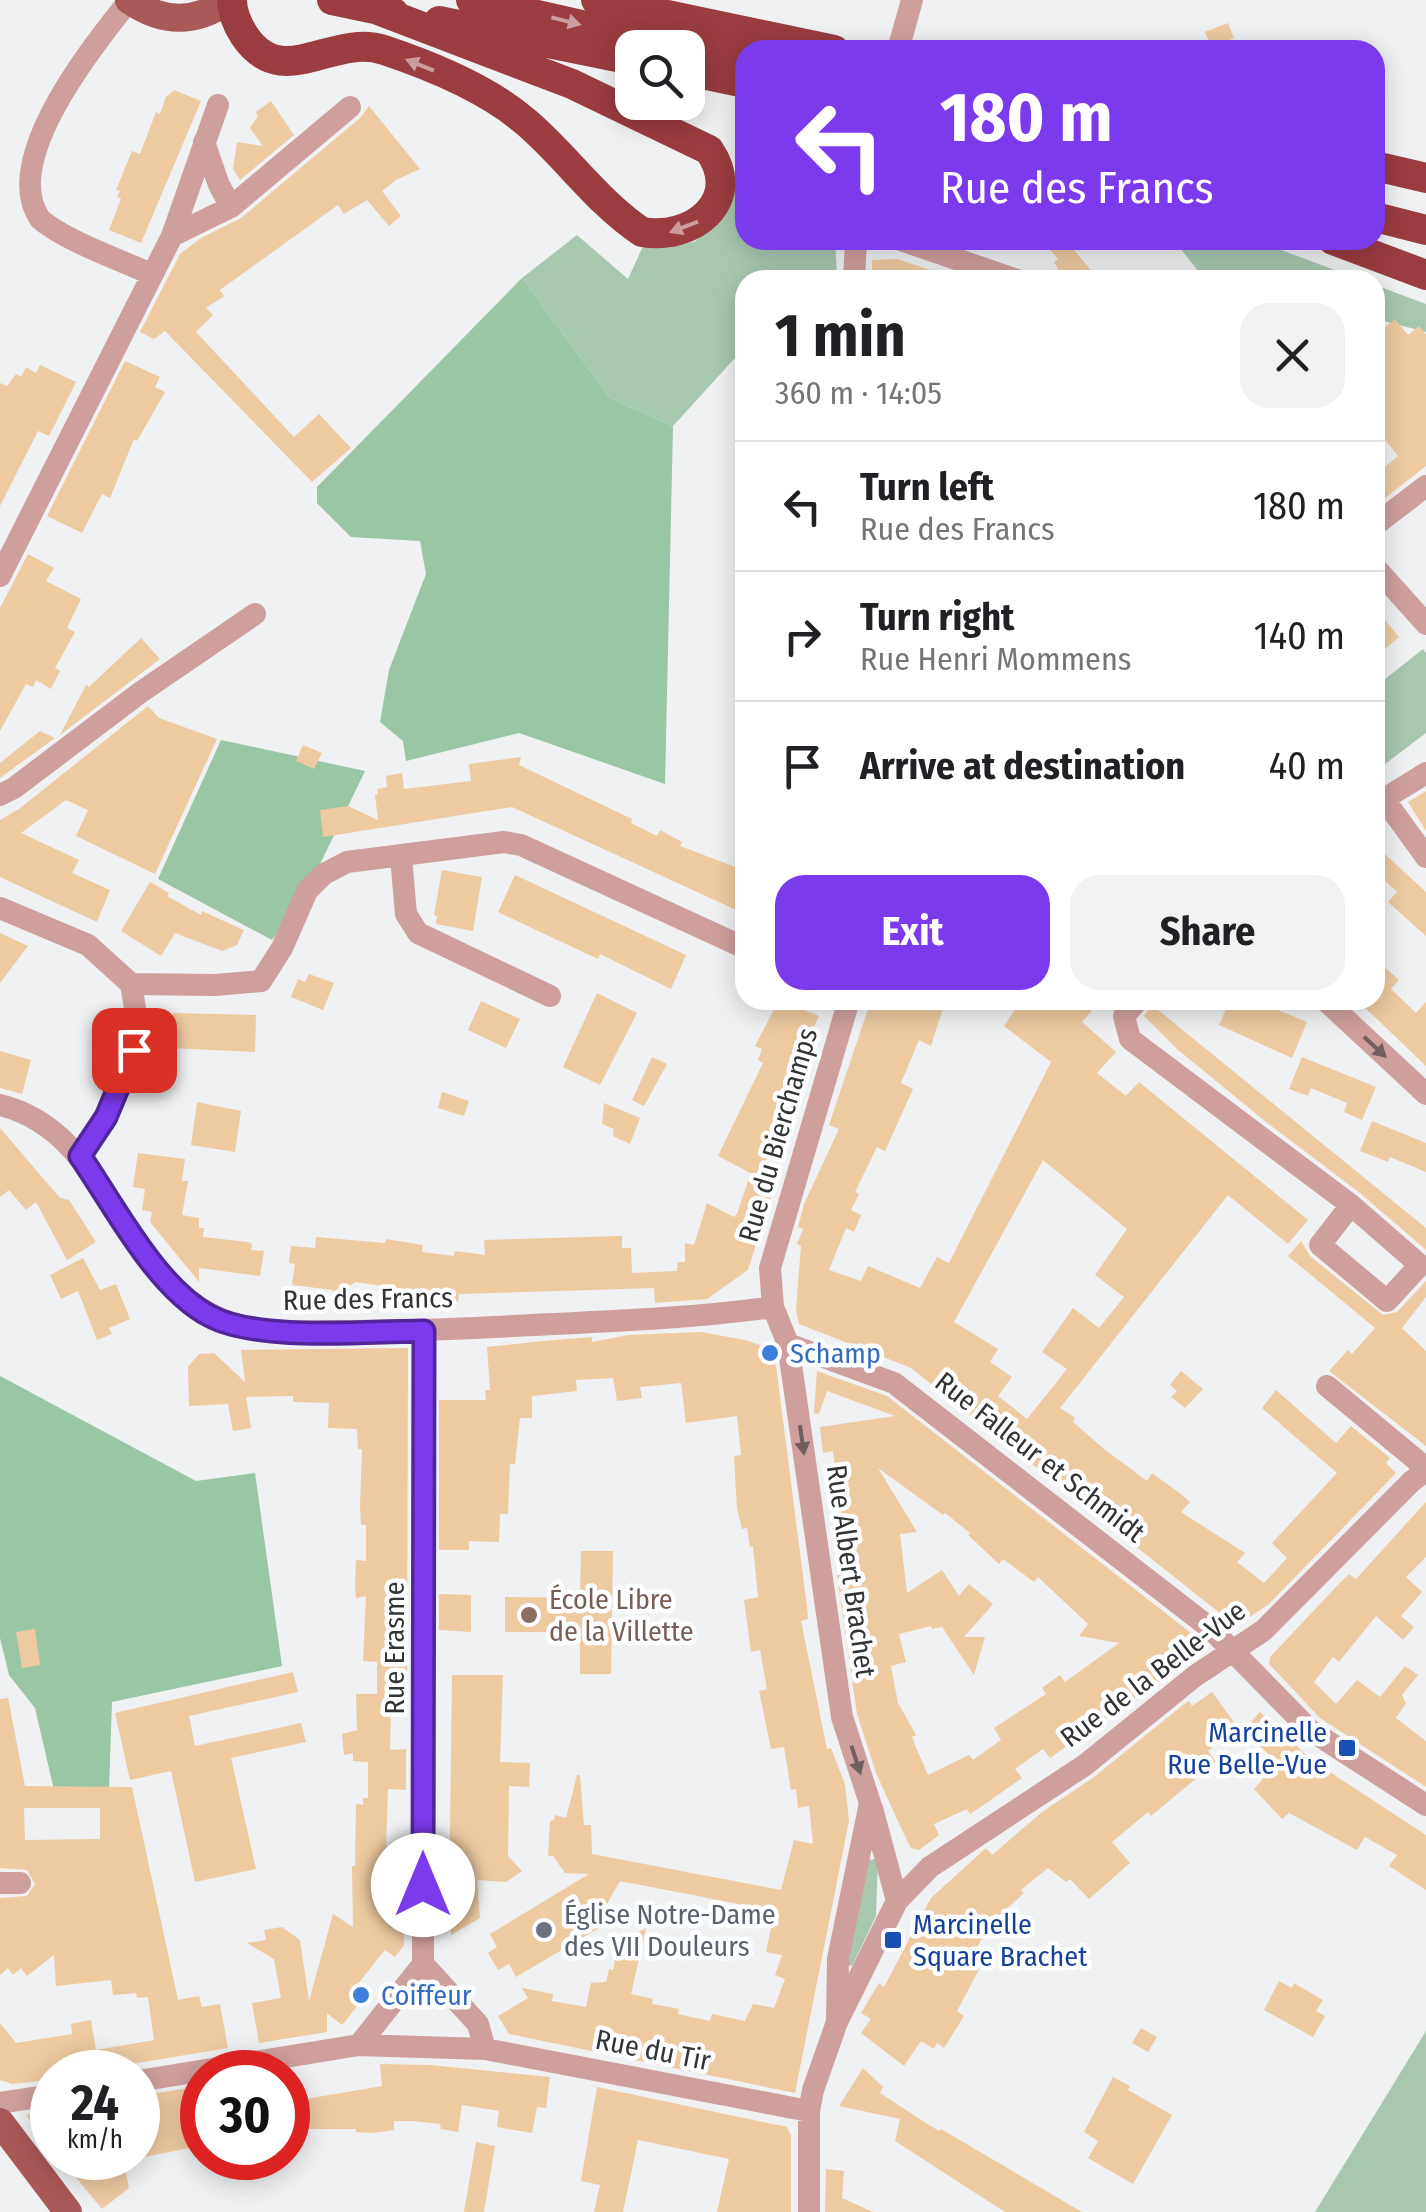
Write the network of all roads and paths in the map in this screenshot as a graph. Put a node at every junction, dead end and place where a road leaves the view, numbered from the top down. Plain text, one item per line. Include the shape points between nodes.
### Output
1 (129, 0) edge
2 (230, 0) edge
3 (332, 0) edge
4 (471, 0) edge
5 (596, 0) edge
6 (625, 4) edge
7 (909, 10) edge
8 (615, 32) edge
9 (789, 40) edge
10 (901, 40) edge
11 (524, 51) junction
12 (705, 52) edge
13 (615, 59) edge
14 (735, 59) edge
15 (705, 74) edge
16 (735, 80) edge
17 (218, 105) dead end
18 (350, 107) dead end
19 (204, 142) junction
20 (1385, 148) edge
21 (1426, 158) edge
22 (1385, 168) edge
23 (1426, 178) edge
24 (230, 207) junction
25 (1385, 220) edge
26 (1426, 230) edge
27 (172, 236) junction
28 (929, 250) edge
29 (1360, 250) edge
30 (988, 270) edge
31 (151, 274) junction
32 (1426, 275) edge
33 (1426, 486) edge
34 (1385, 517) edge
35 (0, 576) edge
36 (1385, 578) edge
37 (255, 614) dead end
38 (1426, 624) edge
39 (1426, 773) edge
40 (1385, 792) edge
41 (0, 795) edge
42 (1385, 803) edge
43 (401, 857) junction
44 (1426, 857) edge
45 (0, 908) edge
46 (735, 943) edge
47 (132, 984) junction
48 (550, 996) dead end
49 (846, 1010) edge
50 (1129, 1010) edge
51 (1336, 1010) edge
52 (1426, 1094) edge
53 (0, 1104) edge
54 (80, 1156) junction
55 (1351, 1205) dead end
56 (773, 1307) junction
57 (424, 1331) junction
58 (788, 1344) junction
59 (1327, 1386) dead end
60 (1426, 1470) edge
61 (1234, 1652) junction
62 (870, 1803) junction
63 (1426, 1805) edge
64 (898, 1901) junction
65 (423, 1964) junction
66 (837, 2022) junction
67 (359, 2045) junction
68 (485, 2050) junction
69 (160, 2077) edge
70 (30, 2098) edge
71 (0, 2103) edge
72 (809, 2112) junction
73 (0, 2122) edge
74 (68, 2212) edge
75 (809, 2212) edge

1 - 2 main road via 169,18 202,15
1 - 31 street via 33,126 22,175 40,219
11 -> 2 highway via 572,84 709,150 720,186 713,208 691,226 642,232 502,102 367,47 276,61 247,40
3 - 11 highway
4 -> 8 highway
5 - 6 highway
6 - 9 highway
7 - 10 street
11 - 13 highway
12 - 14 highway
15 - 16 highway
17 - 19 street
18 - 24 street
19 - 24 street
19 - 27 street
20 - 21 highway
22 - 23 highway
24 - 27 street
25 - 26 highway
27 - 31 street
28 - 30 street
29 - 32 highway
31 - 35 street
33 - 34 street
36 - 38 street
37 - 41 street
39 - 40 street
42 - 44 street
43 - 46 street via 521,845
43 - 47 street via 348,862 324,874 306,891 261,981
43 - 48 street via 406,914 418,934
45 - 47 street via 88,945
47 - 54 street via 139,1033 106,1117
49 - 56 street, Rue du Bierchamps via 770,1268
50 - 55 street via 1124,1016 1130,1039
51 -> 52 street
53 - 54 street, Rue des Francs via 46,1126
54 - 57 street, Rue des Francs via 176,1290 211,1317 265,1331
56 - 57 street, Rue des Francs
56 - 58 street, Rue du Bierchamps
57 - 65 street, Rue Erasme
58 - 61 street, Rue Falleur et Schmidt via 894,1383
58 -> 62 street, Rue Albert Brachet via 842,1717
59 - 60 street
60 - 61 street, Rue de la Belle-Vue
61 - 63 street, Rue Falleur et Schmidt via 1310,1730
61 - 64 street, Rue de la Belle-Vue via 1194,1676 1085,1765 930,1867
62 - 64 street, Rue Albert Brachet
62 - 66 street, Rue Albert Brachet via 838,1959
64 - 66 street, Rue Albert Brachet
65 - 67 street
65 - 68 street via 478,2024
66 - 72 street, Rue Albert Brachet
67 - 68 street, Rue du Tir
67 - 69 street, Rue du Tir
68 - 72 street, Rue du Tir
70 - 71 street
72 - 75 street, Rue Albert Brachet
73 - 74 main road

